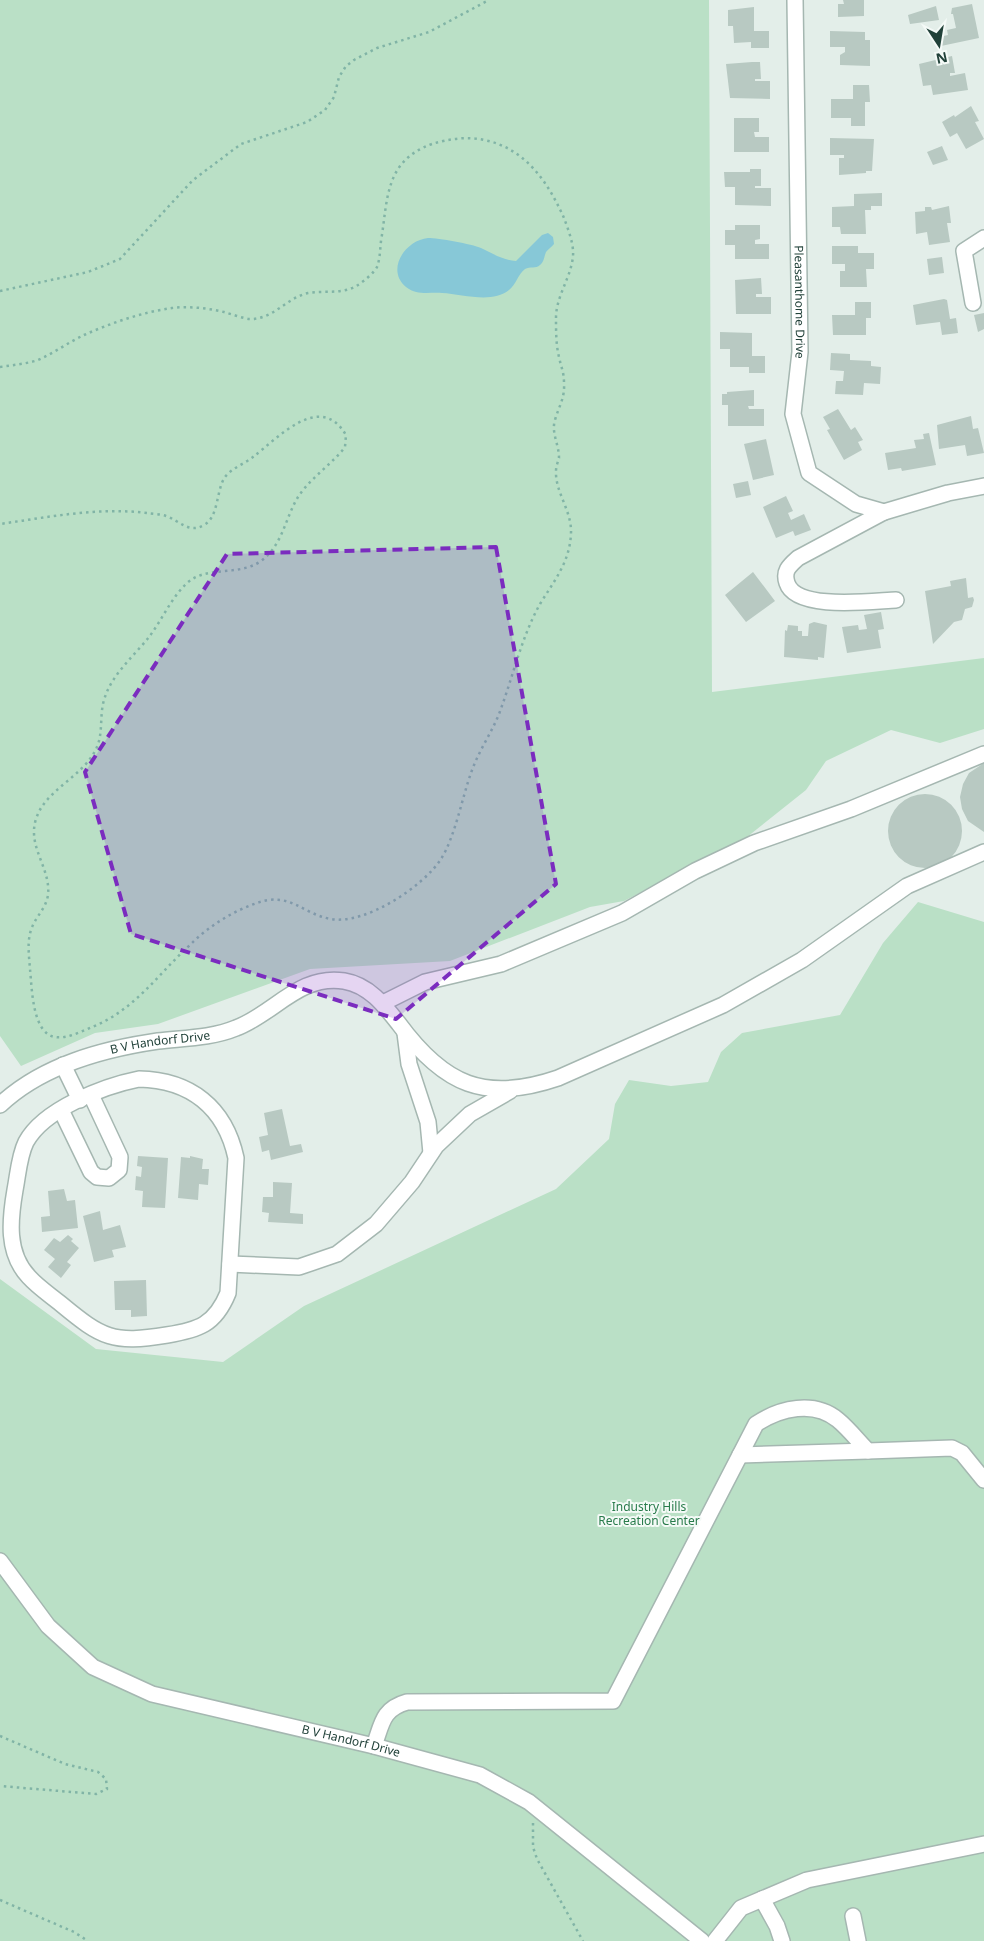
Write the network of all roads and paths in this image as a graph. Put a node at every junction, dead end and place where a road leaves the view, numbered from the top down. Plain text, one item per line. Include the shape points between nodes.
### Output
1 (489, 0) edge
2 (795, 0) edge
3 (984, 238) edge
4 (0, 291) edge
5 (973, 303) dead end
6 (0, 367) edge
7 (984, 486) edge
8 (884, 512) junction
9 (0, 524) edge
10 (896, 600) dead end
11 (984, 754) edge
12 (984, 852) edge
13 (383, 1003) junction
14 (404, 1032) junction
15 (63, 1066) junction
16 (511, 1090) junction
17 (85, 1098) junction
18 (0, 1105) edge
19 (61, 1110) junction
20 (431, 1153) junction
21 (230, 1264) junction
22 (868, 1451) junction
23 (740, 1455) junction
24 (984, 1480) edge
25 (0, 1561) edge
26 (0, 1736) edge
27 (374, 1746) junction
28 (0, 1786) edge
29 (536, 1808) junction
30 (984, 1844) edge
31 (762, 1899) junction
32 (0, 1900) edge
33 (853, 1916) dead end
34 (88, 1941) edge
35 (583, 1941) edge
36 (702, 1941) edge
37 (715, 1941) edge
38 (782, 1941) edge
39 (858, 1941) edge

1 - 4 path via 429,32 377,48 354,60 339,77 334,97 325,110 307,122 242,144 225,156 193,180 120,259 88,272
2 - 8 street, Pleasanthome Drive via 800,352 793,414 808,473 856,504
3 - 5 street via 964,251
6 - 9 path via 38,360 88,333 170,308 208,308 245,319 257,318 275,312 300,295 346,291 360,284 377,267 388,186 415,152 447,140 489,140 528,162 542,177 555,200 568,227 574,251 556,307 557,351 565,389 552,429 559,456 555,478 572,526 569,549 561,571 539,606 522,644 497,718 477,754 442,858 388,906 360,917 324,918 288,900 270,899 252,904 223,919 194,940 135,1002 104,1022 71,1036 50,1038 44,1033 33,1000 28,951 31,929 47,902 49,886 32,839 40,810 95,752 100,738 104,699 111,683 186,584 198,576 235,572 261,561 282,535 303,491 345,447 346,435 334,419 326,417 310,417 296,423 231,472 219,490 207,524 199,528 186,527 166,516 115,511
7 - 8 street
8 - 10 street via 798,558 786,568 785,578 788,588 812,602
11 - 13 street via 851,809 754,843 695,871 622,913 501,964 425,982
12 - 16 street via 907,886 802,960 723,1005 558,1078
13 - 14 street
13 - 15 street, B V Handorf Drive via 364,988 344,981 320,981 292,991 237,1028 202,1037 114,1048
14 - 16 street via 432,1062 450,1075 492,1090
14 - 20 street via 409,1064 428,1122
15 - 17 street
15 - 18 street, B V Handorf Drive via 38,1076
16 - 20 street via 470,1114
17 - 19 street
17 - 19 street via 120,1158 119,1170 109,1178 97,1177 91,1172
17 - 21 street via 120,1083 162,1079 197,1094 212,1108 233,1141 236,1158
19 - 21 street via 34,1130 20,1161 9,1222 12,1240 27,1276 90,1328 120,1340 137,1340 202,1327 222,1307 228,1293
20 - 21 street via 412,1182 376,1224 337,1254 299,1267
22 - 23 street
22 - 23 street via 839,1420 823,1410 789,1408 756,1424
22 - 24 street via 952,1448 962,1453
23 - 27 street via 613,1701 407,1702 395,1705 386,1714
25 - 27 street, B V Handorf Drive via 48,1626 93,1667 152,1694
26 - 28 path via 65,1764 98,1772 108,1783 107,1789 96,1794
27 - 29 street, B V Handorf Drive via 480,1775
29 - 35 path via 532,1825 537,1859
29 - 36 street, B V Handorf Drive
30 - 31 street via 808,1880
31 - 37 street via 741,1908
31 - 38 street
32 - 34 path
33 - 39 street

